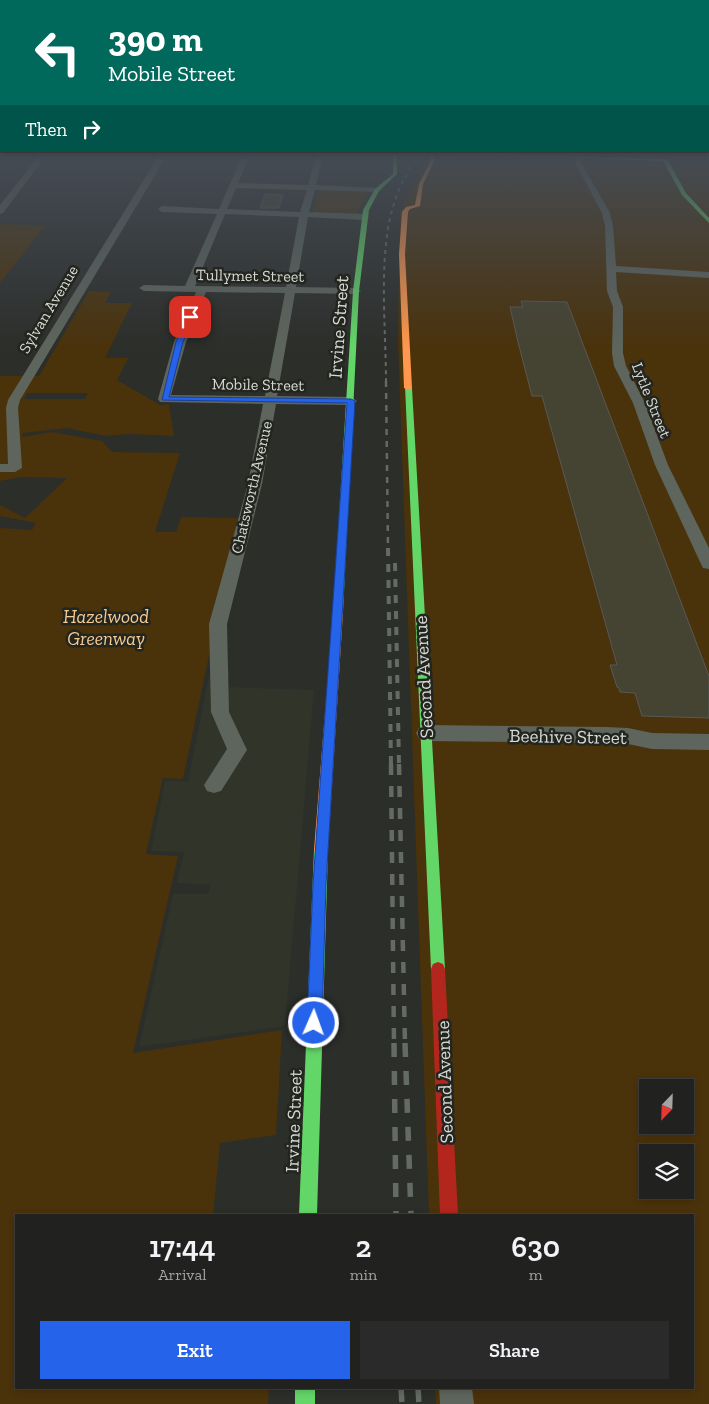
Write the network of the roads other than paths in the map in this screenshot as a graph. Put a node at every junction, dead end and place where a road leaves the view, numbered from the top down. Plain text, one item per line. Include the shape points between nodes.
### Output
1 (365, 217) edge
2 (125, 218) edge
3 (218, 218) edge
4 (303, 218) edge
5 (405, 218) edge
6 (607, 218) edge
7 (611, 269) junction
8 (709, 274) edge
9 (144, 288) dead end
10 (189, 289) junction
11 (202, 289) junction
12 (290, 290) junction
13 (356, 291) junction
14 (270, 401) junction
15 (351, 401) junction
16 (0, 468) edge
17 (709, 564) edge
18 (426, 733) junction
19 (709, 742) edge
20 (214, 786) dead end
21 (308, 1214) edge
22 (449, 1214) edge
23 (305, 1389) edge
24 (456, 1389) edge
25 (305, 1404) edge
26 (457, 1404) edge

1 - 13 street, Irvine Street
2 - 16 street, Sylvan Avenue via 14,400 15,468
3 - 10 street
4 - 12 street, Chatsworth Avenue
5 - 18 street, Second Avenue via 402,254
6 - 7 street, Lytle Street
7 - 8 street
7 - 17 street, Lytle Street via 618,317 618,361 648,424 651,440 673,491
9 - 10 street, Tullymet Street
10 - 11 street, Tullymet Street
11 - 12 street, Tullymet Street
11 - 14 street, Mobile Street via 180,342 164,399
12 - 13 street, Tullymet Street
12 - 14 street, Chatsworth Avenue
13 - 15 street, Irvine Street
14 - 15 street, Mobile Street
14 - 20 street, Chatsworth Avenue via 255,484 218,624 220,712 237,750
15 - 21 street, Irvine Street via 320,884
18 - 19 street, Beehive Street via 606,735 652,741
18 - 22 street, Second Avenue
23 - 25 street
24 - 26 street

